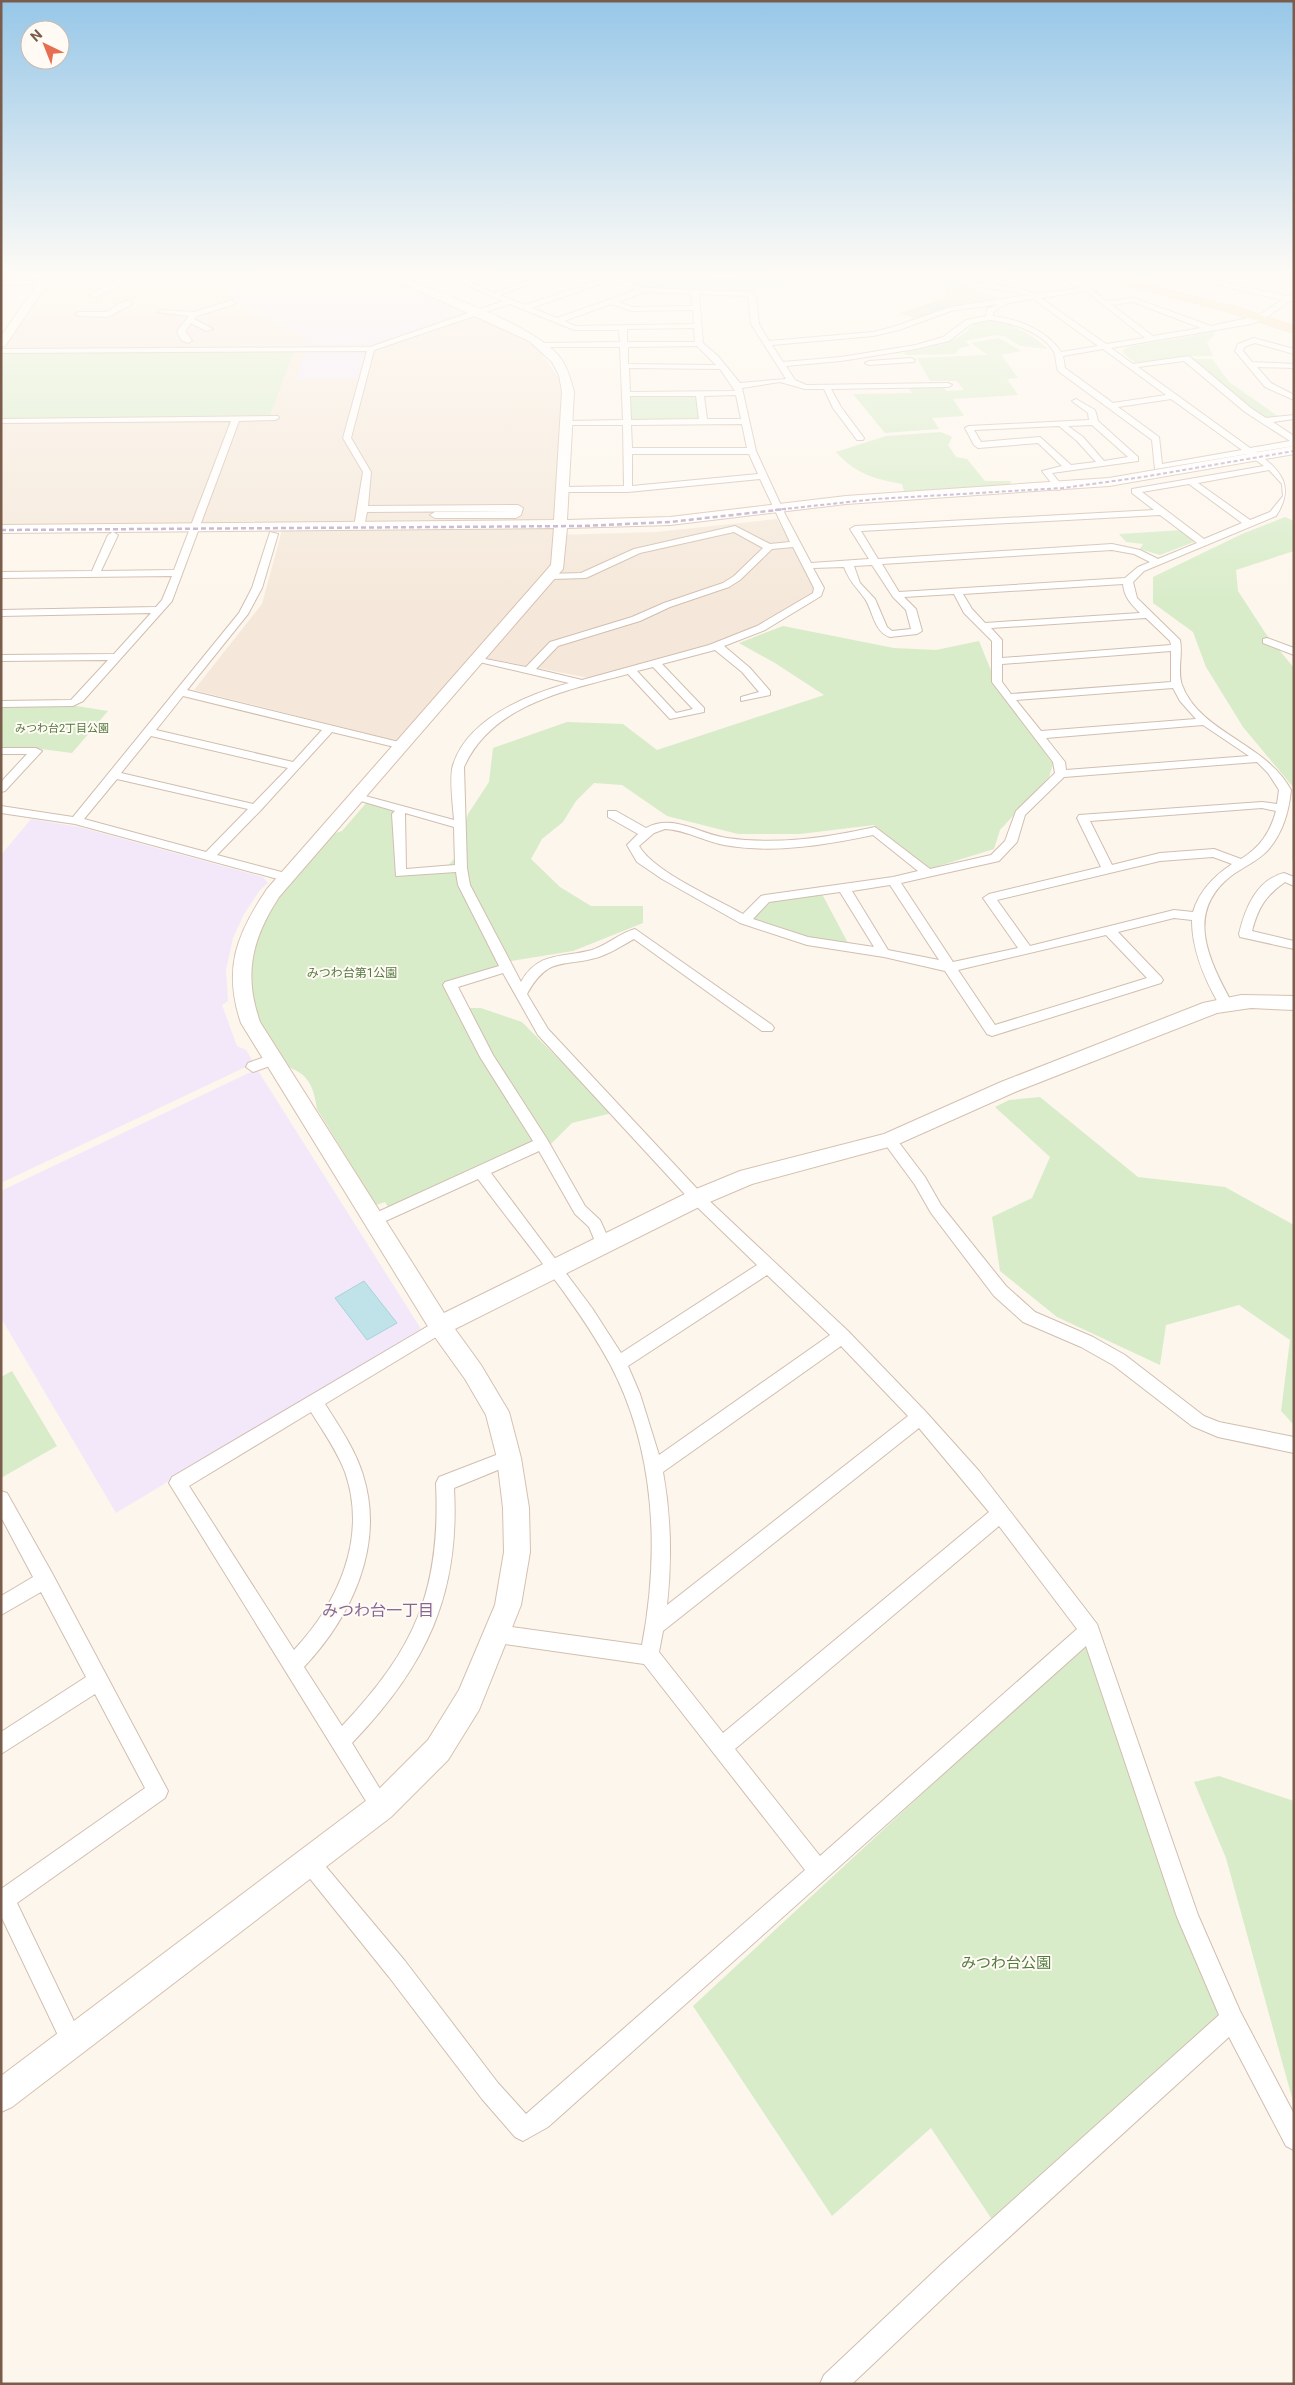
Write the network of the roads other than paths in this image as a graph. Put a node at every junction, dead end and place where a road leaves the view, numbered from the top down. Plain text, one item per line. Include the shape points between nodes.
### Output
1 (361, 385) edge
2 (567, 385) edge
3 (625, 385) edge
4 (736, 385) edge
5 (756, 385) edge
6 (801, 385) edge
7 (911, 385) edge
8 (1083, 385) edge
9 (1159, 385) edge
10 (1220, 385) edge
11 (1269, 385) edge
12 (826, 386) junction
13 (739, 389) junction
14 (700, 393) junction
15 (625, 394) junction
16 (1174, 396) junction
17 (1294, 398) edge
18 (1076, 401) dead end
19 (1111, 406) junction
20 (1294, 417) edge
21 (274, 418) dead end
22 (236, 419) junction
23 (1, 421) edge
24 (703, 421) junction
25 (747, 421) junction
26 (1264, 421) junction
27 (629, 422) junction
28 (1094, 422) junction
29 (567, 423) junction
30 (1062, 425) junction
31 (860, 438) dead end
32 (1294, 441) edge
33 (1294, 450) edge
34 (629, 451) junction
35 (752, 451) junction
36 (1294, 456) edge
37 (1261, 459) junction
38 (1102, 463) junction
39 (1069, 468) junction
40 (762, 476) junction
41 (1190, 482) junction
42 (1059, 487) junction
43 (628, 489) junction
44 (563, 490) junction
45 (363, 510) junction
46 (779, 512) junction
47 (1161, 512) junction
48 (435, 515) dead end
49 (1249, 524) junction
50 (359, 527) junction
51 (561, 528) junction
52 (1, 530) edge
53 (193, 531) junction
54 (273, 534) junction
55 (113, 535) junction
56 (1, 536) edge
57 (1203, 543) junction
58 (796, 544) junction
59 (769, 547) junction
60 (875, 562) junction
61 (1157, 562) junction
62 (848, 564) junction
63 (807, 566) junction
64 (177, 573) junction
65 (95, 574) junction
66 (1, 575) edge
67 (552, 576) junction
68 (1128, 581) junction
69 (957, 592) junction
70 (896, 596) junction
71 (158, 610) junction
72 (1, 614) edge
73 (1148, 615) junction
74 (984, 626) junction
75 (1267, 641) dead end
76 (716, 645) junction
77 (1177, 648) junction
78 (1294, 652) edge
79 (116, 657) junction
80 (1, 658) edge
81 (479, 659) junction
82 (997, 661) junction
83 (655, 663) junction
84 (630, 670) junction
85 (528, 671) junction
86 (582, 684) junction
87 (1176, 685) junction
88 (181, 692) junction
89 (1008, 697) junction
90 (745, 700) dead end
91 (1, 704) edge
92 (1206, 721) junction
93 (329, 728) junction
94 (149, 732) junction
95 (1038, 735) junction
96 (403, 746) junction
97 (1, 751) edge
98 (1258, 759) junction
99 (296, 766) junction
100 (114, 774) junction
101 (1061, 774) junction
102 (1, 790) edge
103 (358, 797) junction
104 (257, 808) junction
105 (402, 809) junction
106 (1284, 809) junction
107 (1, 810) edge
108 (612, 814) dead end
109 (76, 821) junction
110 (460, 825) junction
111 (646, 833) junction
112 (209, 856) junction
113 (1240, 863) junction
114 (461, 868) junction
115 (1108, 869) junction
116 (929, 874) junction
117 (285, 877) junction
118 (893, 881) junction
119 (1294, 882) edge
120 (844, 888) junction
121 (1197, 917) junction
122 (744, 920) junction
123 (1108, 930) junction
124 (1294, 945) edge
125 (1027, 951) junction
126 (884, 953) junction
127 (949, 967) junction
128 (506, 968) junction
129 (520, 995) junction
130 (1225, 1003) junction
131 (1294, 1003) edge
132 (767, 1028) dead end
133 (273, 1058) junction
134 (254, 1067) dead end
135 (889, 1140) junction
136 (542, 1143) junction
137 (481, 1171) junction
138 (697, 1198) junction
139 (374, 1220) junction
140 (603, 1244) junction
141 (768, 1266) junction
142 (553, 1268) junction
143 (440, 1326) junction
144 (842, 1336) junction
145 (618, 1364) junction
146 (314, 1400) junction
147 (920, 1417) junction
148 (1294, 1445) edge
149 (509, 1458) junction
150 (656, 1467) junction
151 (1, 1499) edge
152 (1000, 1513) junction
153 (46, 1579) junction
154 (1, 1606) edge
155 (656, 1625) junction
156 (1090, 1630) junction
157 (498, 1634) junction
158 (649, 1655) junction
159 (293, 1665) junction
160 (100, 1680) junction
161 (341, 1741) junction
162 (1, 1744) edge
163 (721, 1748) junction
164 (381, 1807) junction
165 (310, 1863) junction
166 (819, 1871) junction
167 (3, 1901) edge
168 (1232, 2019) junction
169 (73, 2042) junction
170 (1, 2096) edge
171 (1294, 2138) edge
172 (833, 2384) edge

1 - 45 street via 347,438 367,472
2 - 29 street
3 - 15 street
4 - 13 street
5 - 13 street
6 - 12 street
7 - 12 street
8 - 19 street
9 - 16 street
10 - 26 street
11 - 17 street
12 - 31 street via 837,408
13 - 14 street
13 - 25 street
14 - 15 street
14 - 24 street
15 - 27 street
16 - 19 street
16 - 37 street
18 - 28 street via 1092,412
19 - 37 street via 1156,439 1158,467
20 - 26 street
21 - 22 street
22 - 23 street
22 - 53 street
24 - 25 street
24 - 27 street
25 - 35 street
26 - 32 street
27 - 29 street
27 - 34 street
28 - 30 street
28 - 38 street via 1136,459
29 - 44 street
30 - 38 street
30 - 39 street via 969,428 978,445 1040,440
32 - 37 street
33 - 37 street
34 - 35 street
34 - 43 street
35 - 40 street
36 - 37 street
37 - 41 street
37 - 42 street
37 - 46 street via 1149,482 1079,491
37 - 49 street via 1283,476 1289,497 1285,508
38 - 39 street
39 - 42 street via 1046,471
40 - 43 street
40 - 46 street
41 - 47 street via 1134,492
41 - 49 street
42 - 46 street via 846,500
43 - 44 street
44 - 51 street
45 - 48 street via 518,508 516,515
45 - 50 street
46 - 51 street via 673,527
46 - 58 street
47 - 57 street
47 - 60 street via 855,529
49 - 57 street
50 - 51 street
50 - 53 street
51 - 54 street
51 - 67 street via 558,566
52 - 53 street
53 - 54 street
53 - 55 street
53 - 64 street
54 - 88 street via 252,600
55 - 56 street
55 - 65 street
57 - 61 street
58 - 59 street
58 - 63 street
59 - 67 street via 735,529 637,551 583,576
59 - 85 street via 726,585 636,619 554,644
60 - 61 street via 1112,547 1137,552
60 - 62 street
60 - 70 street
61 - 68 street via 1141,569
62 - 63 street
62 - 70 street via 856,584 870,599 883,628 890,634 917,631 911,609
63 - 76 street via 819,588 818,594 761,628
64 - 65 street
64 - 71 street via 167,601
65 - 66 street
67 - 81 street
68 - 69 street
68 - 73 street via 1133,600
69 - 70 street
69 - 74 street via 968,611
71 - 72 street
71 - 79 street
73 - 74 street
73 - 77 street via 1169,633
74 - 82 street via 997,640
75 - 78 street
76 - 83 street
76 - 90 street via 746,670 766,693
77 - 82 street
77 - 87 street
79 - 80 street
79 - 91 street via 73,703
81 - 85 street
81 - 96 street
82 - 89 street via 997,682
83 - 84 street
83 - 84 street via 700,710 674,718
84 - 86 street
85 - 86 street
86 - 110 street via 543,694 518,706 473,740 458,766
87 - 89 street
87 - 92 street via 1187,703
88 - 93 street
88 - 94 street
89 - 95 street
92 - 95 street
92 - 98 street
93 - 96 street
93 - 99 street
94 - 99 street
94 - 100 street
95 - 101 street via 1059,762
96 - 103 street
97 - 102 street via 36,751
98 - 101 street
98 - 106 street via 1269,767 1285,790
99 - 104 street
100 - 104 street
100 - 109 street
101 - 116 street via 1020,814 1011,842 995,858
103 - 105 street
103 - 117 street
104 - 112 street
105 - 110 street
105 - 114 street via 398,814 400,873
106 - 113 street via 1269,842
106 - 115 street via 1262,805 1083,818
107 - 109 street
108 - 111 street
109 - 112 street
110 - 114 street
111 - 116 street via 657,826 676,826 723,841 778,846 824,843 875,831
111 - 122 street via 633,845 641,859 681,886
112 - 117 street
113 - 115 street via 1214,853 1160,857
113 - 121 street via 1219,878 1201,903
114 - 128 street via 471,902
115 - 125 street via 989,898
116 - 118 street
117 - 133 street via 258,913 241,961 240,975 243,1004
118 - 120 street
118 - 127 street
119 - 124 street via 1284,877 1266,889 1253,904 1245,934
120 - 122 street via 765,899
120 - 126 street
121 - 123 street via 1174,914
121 - 130 street via 1202,954
122 - 126 street via 807,940
123 - 125 street
123 - 127 street via 1156,980 992,1031
125 - 127 street
126 - 127 street
128 - 129 street
128 - 136 street via 450,985 487,1057
129 - 132 street via 533,972 549,962 597,953 634,934
129 - 138 street via 543,1032
130 - 131 street via 1272,1000
130 - 135 street via 1008,1087
133 - 134 street
133 - 139 street
135 - 138 street via 767,1170
135 - 148 street via 920,1181 936,1209 1000,1291 1029,1318 1087,1342 1119,1360 1198,1420 1218,1429
136 - 137 street
136 - 140 street via 580,1210 595,1224
137 - 139 street
137 - 142 street
138 - 140 street
138 - 141 street
139 - 143 street
140 - 142 street
141 - 144 street
141 - 145 street
142 - 143 street
142 - 145 street via 584,1309
143 - 146 street
143 - 149 street via 497,1412
144 - 147 street
144 - 150 street
145 - 150 street via 632,1393
146 - 159 street via 354,1475 361,1523 351,1579 337,1610 321,1635
146 - 159 street via 178,1483
147 - 152 street
147 - 155 street
149 - 157 street via 516,1508 517,1552 508,1606
149 - 161 street via 445,1483 447,1547 426,1623 408,1659 384,1695
150 - 155 street via 662,1537
151 - 153 street
152 - 156 street
152 - 163 street
153 - 154 street
153 - 160 street
155 - 158 street
156 - 166 street
156 - 168 street via 1188,1917
157 - 158 street
157 - 164 street via 469,1700 438,1750
158 - 163 street
159 - 161 street
160 - 162 street
160 - 167 street via 158,1791
161 - 164 street
163 - 166 street
164 - 165 street
165 - 166 street via 523,2129 540,2119
165 - 169 street
167 - 169 street
168 - 171 street
168 - 172 street
169 - 170 street

